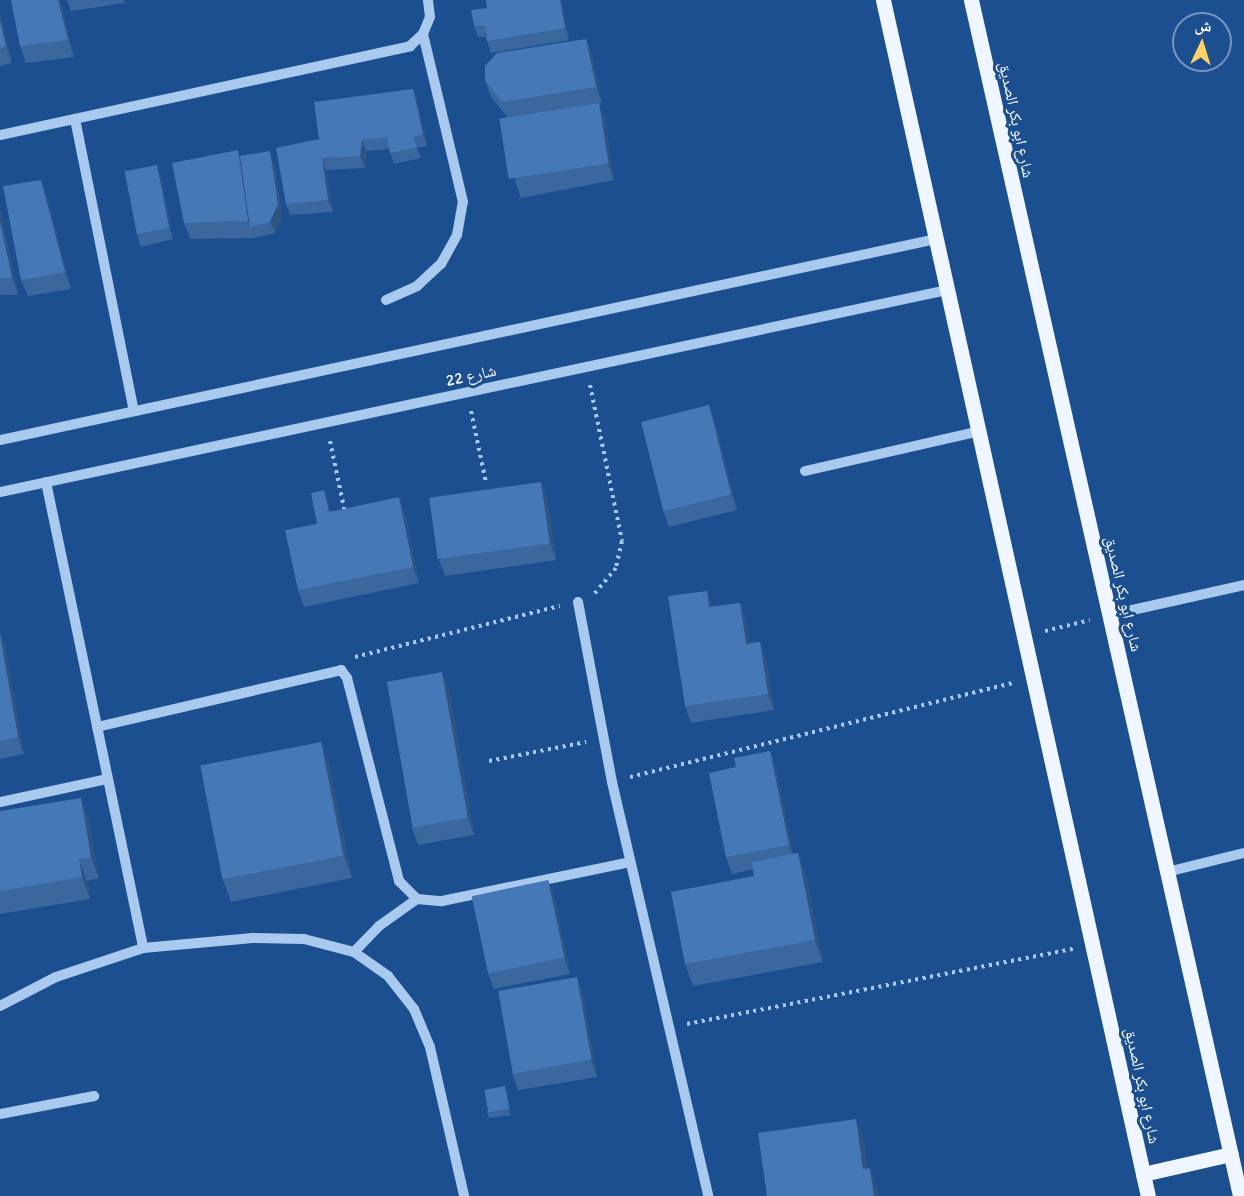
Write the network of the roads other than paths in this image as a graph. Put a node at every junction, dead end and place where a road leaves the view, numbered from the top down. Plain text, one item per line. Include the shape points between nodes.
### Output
1 (428, 0) edge
2 (883, 0) edge
3 (971, 0) edge
4 (423, 34) junction
5 (75, 119) junction
6 (0, 135) edge
7 (936, 239) junction
8 (947, 290) junction
9 (386, 300) dead end
10 (134, 411) junction
11 (979, 431) junction
12 (0, 440) edge
13 (805, 471) dead end
14 (45, 482) junction
15 (0, 492) edge
16 (1244, 585) edge
17 (578, 602) road end
18 (1110, 615) junction
19 (97, 726) junction
20 (107, 779) junction
21 (0, 801) edge
22 (1244, 853) edge
23 (630, 862) junction
24 (1167, 872) junction
25 (417, 899) junction
26 (143, 948) junction
27 (354, 952) junction
28 (0, 1006) edge
29 (94, 1096) dead end
30 (0, 1114) edge
31 (1231, 1154) junction
32 (1143, 1174) junction
33 (464, 1196) edge
34 (708, 1196) edge
35 (1148, 1196) edge
36 (1240, 1196) edge

1 - 4 street via 430,17
2 - 7 main road, شارع ابو بكر الصديق
3 - 18 main road, شارع ابو بكر الصديق
4 - 5 street via 410,46
4 - 9 street via 463,202 457,235 441,264 417,286
5 - 6 street
5 - 10 street
7 - 8 main road, شارع ابو بكر الصديق
7 - 10 street
8 - 11 main road, شارع ابو بكر الصديق
8 - 14 street, شارع 22
10 - 12 street
11 - 13 street
11 - 32 main road, شارع ابو بكر الصديق
14 - 15 street, شارع 22
14 - 19 street
16 - 18 street
17 - 23 street
18 - 24 main road, شارع ابو بكر الصديق
19 - 20 street
19 - 25 street via 331,669 344,674 399,881
20 - 21 street
20 - 26 street
22 - 24 street
23 - 25 street via 442,901
23 - 34 street
24 - 31 main road, شارع ابو بكر الصديق
25 - 27 street via 379,926
26 - 27 street via 263,938 304,939
26 - 28 street via 56,977
27 - 33 street via 388,976 414,1009 430,1047
29 - 30 street
31 - 32 main road
31 - 36 main road, شارع ابو بكر الصديق
32 - 35 main road, شارع ابو بكر الصديق

